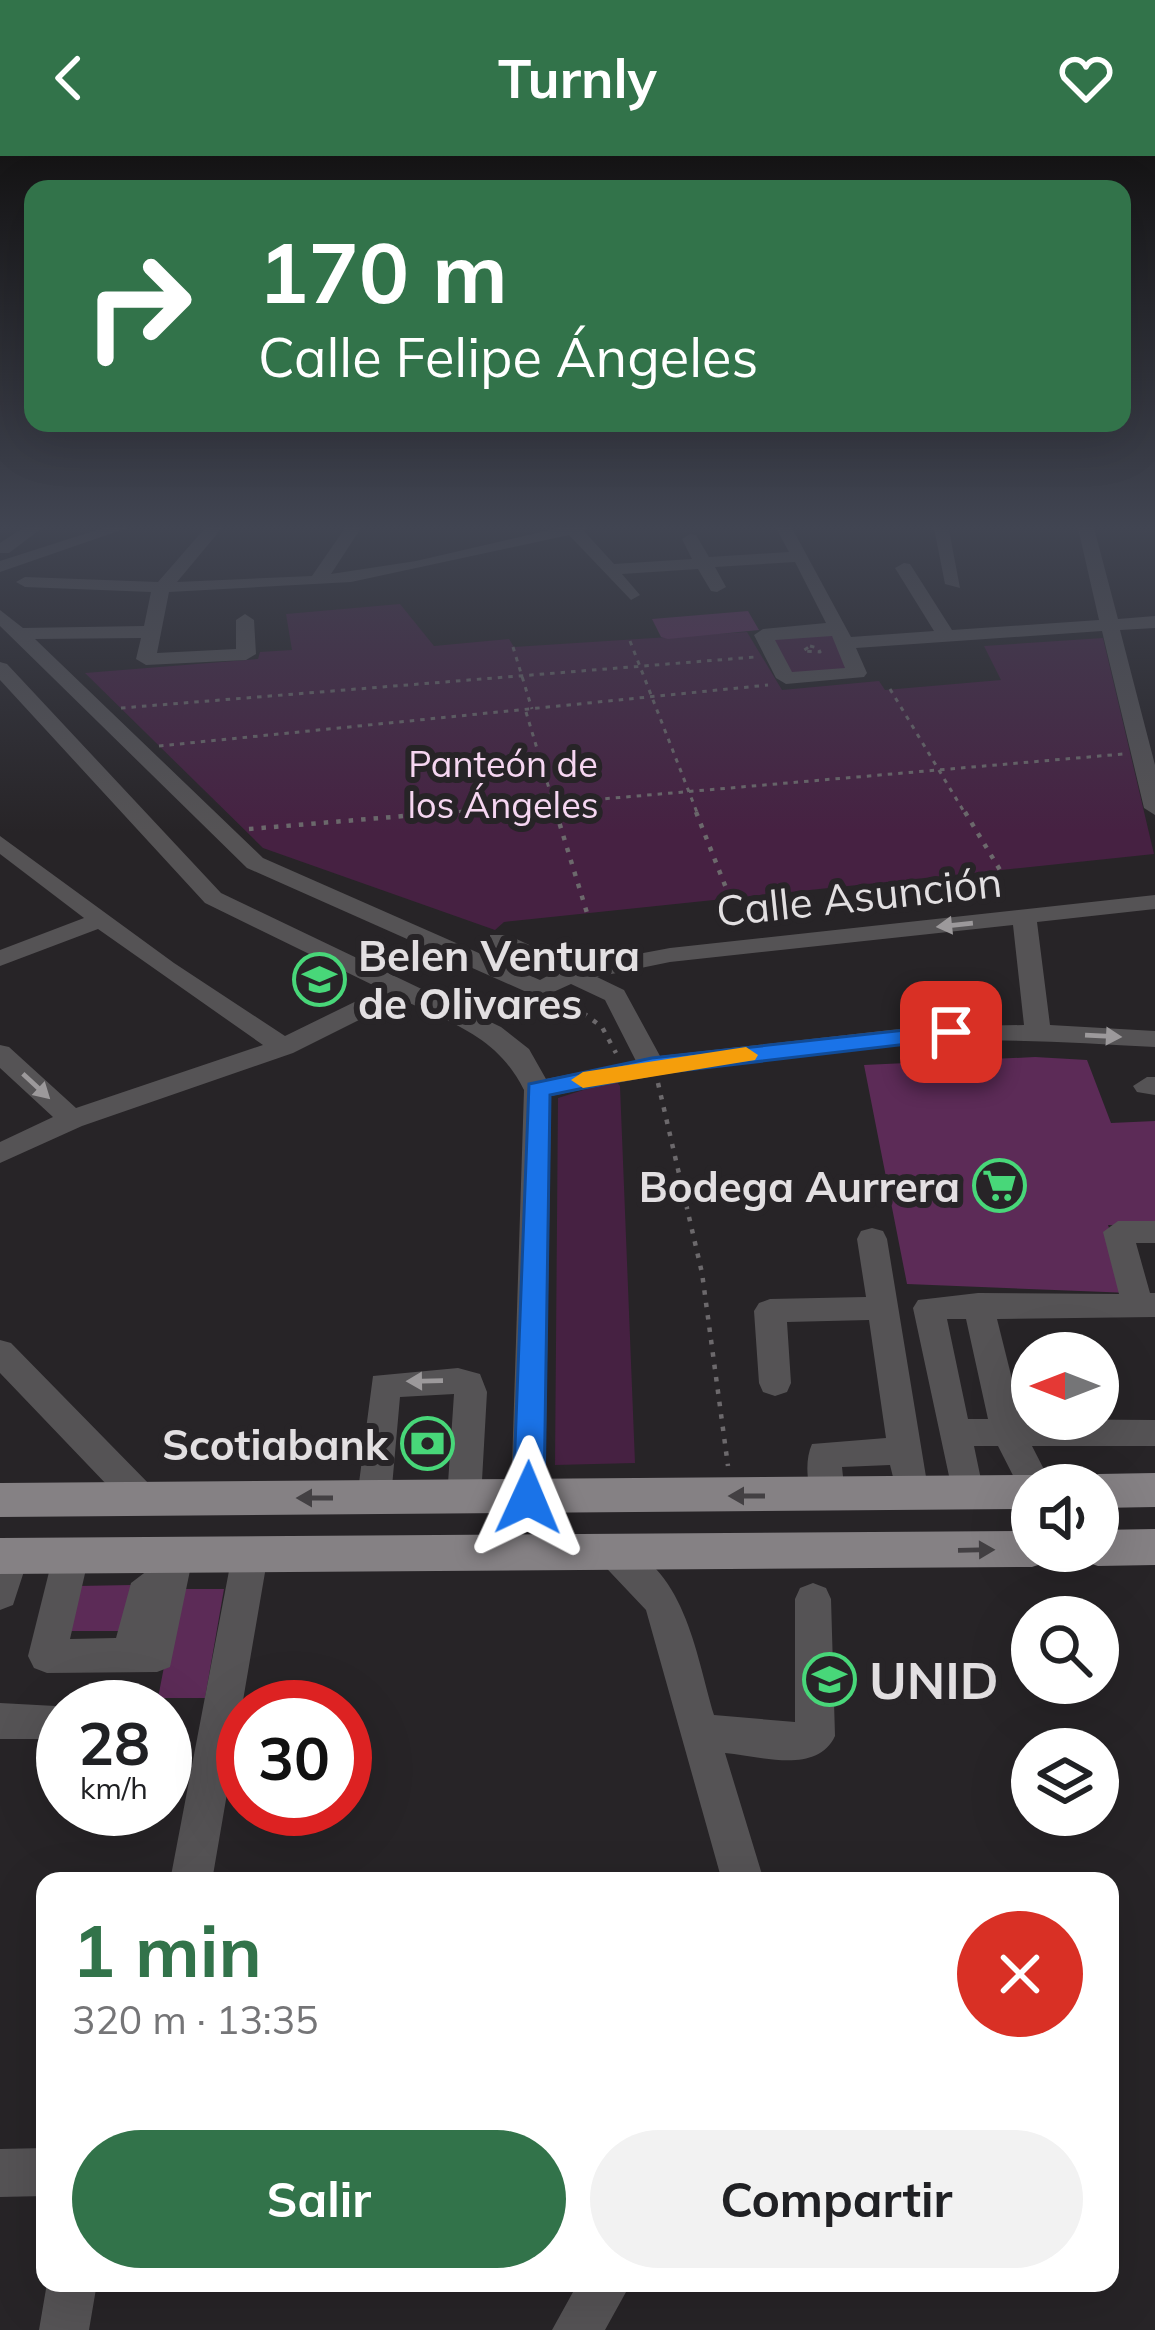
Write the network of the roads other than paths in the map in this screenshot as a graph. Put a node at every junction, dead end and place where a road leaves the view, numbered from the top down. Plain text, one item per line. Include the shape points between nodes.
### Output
1 (15, 629) edge
2 (246, 629) edge
3 (838, 629) edge
4 (942, 629) edge
5 (1036, 629) edge
6 (1112, 629) edge
7 (149, 632) joint
8 (19, 634) junction
9 (946, 636) junction
10 (4, 674) edge
11 (1131, 708) junction
12 (1155, 709) edge
13 (1143, 758) edge
14 (1154, 798) edge
15 (168, 813) junction
16 (0, 843) edge
17 (255, 863) junction
18 (1155, 902) edge
19 (226, 905) junction
20 (1024, 917) junction
21 (100, 920) junction
22 (499, 940) dead end
23 (0, 959) edge
24 (572, 974) junction
25 (400, 989) junction
26 (1038, 1033) junction
27 (1155, 1039) edge
28 (284, 1046) junction
29 (0, 1053) edge
30 (640, 1069) junction
31 (538, 1090) junction
32 (71, 1119) junction
33 (0, 1153) edge
34 (1155, 1232) edge
35 (872, 1239) dead end
36 (978, 1305) junction
37 (1147, 1305) edge
38 (881, 1308) junction
39 (0, 1352) edge
40 (775, 1383) dead end
41 (955, 1432) junction
42 (1008, 1432) junction
43 (1155, 1433) edge
44 (904, 1451) junction
45 (1023, 1464) edge
46 (1011, 1490) edge
47 (1155, 1490) edge
48 (1119, 1491) edge
49 (967, 1494) junction
50 (912, 1495) junction
51 (828, 1496) junction
52 (374, 1498) junction
53 (464, 1498) junction
54 (528, 1498) junction
55 (142, 1499) junction
56 (0, 1500) edge
57 (1155, 1546) edge
58 (1119, 1547) edge
59 (1011, 1549) edge
60 (612, 1555) junction
61 (681, 1555) junction
62 (71, 1556) junction
63 (250, 1556) junction
64 (174, 1564) junction
65 (4, 1569) edge
66 (813, 1599) dead end
67 (662, 1603) junction
68 (36, 1720) edge
69 (0, 1721) edge
70 (698, 1732) junction
71 (193, 1872) edge
72 (742, 1872) edge
73 (36, 2172) edge
74 (0, 2173) edge
75 (70, 2292) edge
76 (600, 2292) edge
77 (64, 2330) edge
78 (577, 2330) edge

1 - 8 street
2 - 7 street via 247,650 239,655 148,662
3 - 9 street via 841,636
4 - 9 street
5 - 9 street
6 - 11 street
7 - 8 street
8 - 15 street
10 - 15 street
11 - 12 street
11 - 13 street
13 - 14 street
15 - 17 street
15 - 19 street via 203,891
16 - 21 street
17 - 19 street
17 - 24 street, Calle Asunción via 540,989
18 - 20 street, Calle Asunción
19 - 25 street
20 -> 24 street, Calle Asunción via 670,955
20 - 26 street
21 - 23 street
21 - 28 street
22 - 24 street
24 - 30 street via 615,995
25 - 28 street
25 - 31 street via 492,1033 520,1055
26 -> 27 street
26 - 30 street via 917,1035
28 - 32 street
29 -> 32 street
30 - 31 street
31 - 54 street
32 - 33 street
34 - 37 street via 1118,1232
35 - 38 street
36 - 37 street
36 - 41 street via 932,1306 927,1313
36 - 42 street
38 - 40 street via 770,1311
38 - 44 street
39 - 55 street
41 - 42 street
41 - 49 street
42 - 43 street
42 - 45 street
44 - 50 street
44 - 51 street via 824,1454
46 - 49 main road
47 - 48 main road
49 - 50 main road
50 - 51 main road
51 -> 54 main road
52 - 53 main road
53 -> 52 street via 471,1392 458,1381 385,1385
52 -> 55 main road
53 - 54 main road
55 - 56 main road
57 - 58 main road
61 -> 59 main road
60 - 61 main road
60 - 63 main road
60 - 67 street
61 - 67 street
62 - 64 main road
62 - 64 street via 47,1656 157,1655
62 - 65 main road
63 - 64 main road
63 - 71 street
66 - 70 street via 811,1742
67 - 70 street
68 - 69 street
70 - 72 street
73 - 74 street
75 - 77 street
76 - 78 street

